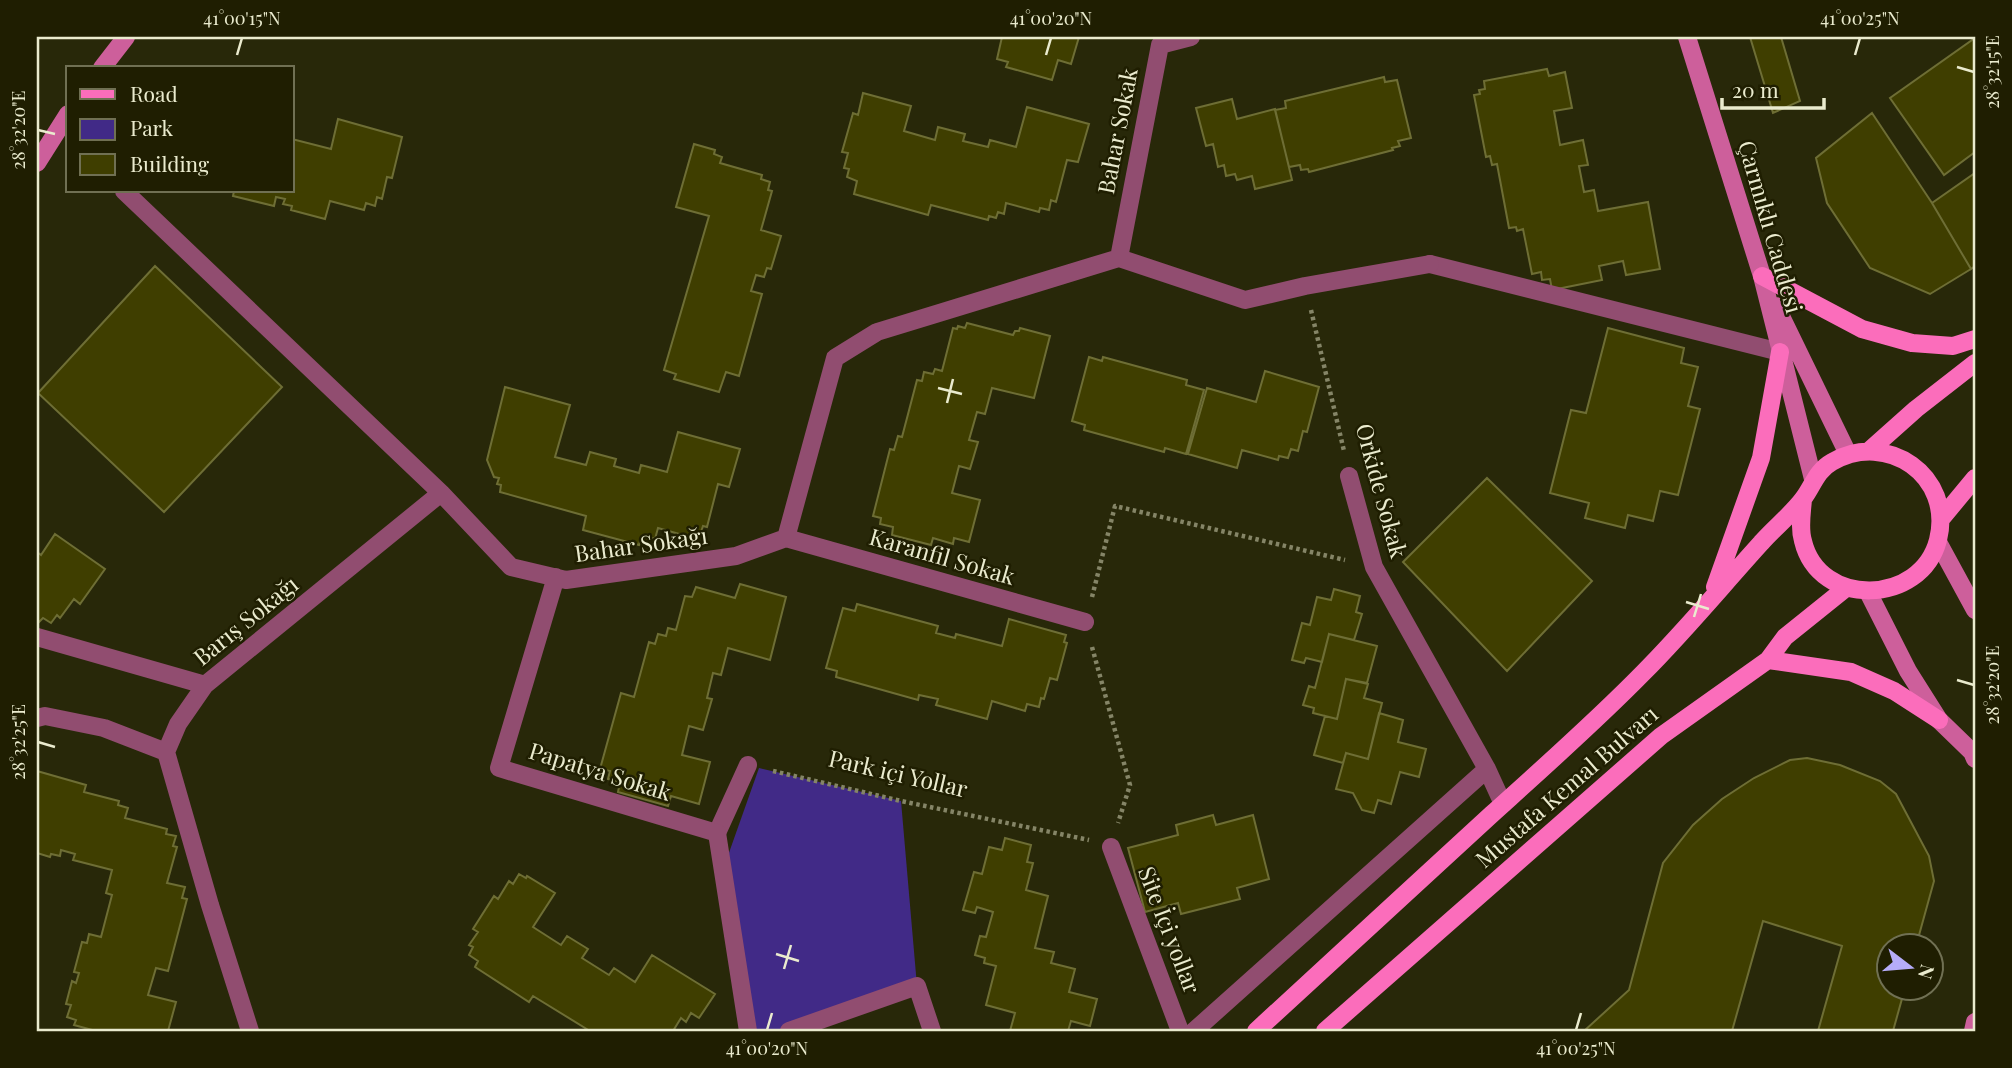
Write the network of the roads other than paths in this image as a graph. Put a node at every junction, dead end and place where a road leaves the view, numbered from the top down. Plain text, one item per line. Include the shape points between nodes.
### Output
1 (126, 37) edge
2 (1191, 37) edge
3 (1687, 37) edge
4 (1159, 41) edge
5 (104, 66) edge
6 (65, 127) edge
7 (37, 163) edge
8 (125, 192) edge
9 (1119, 258) junction
10 (1762, 276) junction
11 (1975, 339) edge
12 (1780, 352) junction
13 (1975, 363) edge
14 (1870, 450) junction
15 (1848, 454) junction
16 (1349, 476) road end
17 (1975, 478) edge
18 (1813, 479) junction
19 (441, 494) junction
20 (1803, 499) junction
21 (1941, 519) junction
22 (786, 538) junction
23 (1938, 542) junction
24 (556, 577) junction
25 (1846, 588) junction
26 (1868, 592) junction
27 (1712, 596) junction
28 (1975, 610) edge
29 (1086, 622) road end
30 (37, 637) edge
31 (1768, 660) junction
32 (205, 685) junction
33 (37, 718) edge
34 (1939, 720) junction
35 (166, 752) junction
36 (1975, 759) edge
37 (748, 765) road end
38 (1487, 769) junction
39 (1503, 804) junction
40 (717, 833) junction
41 (1111, 847) road end
42 (1975, 1022) edge
43 (250, 1031) edge
44 (748, 1031) edge
45 (789, 1031) edge
46 (932, 1031) edge
47 (1180, 1031) edge
48 (1194, 1031) edge
49 (1256, 1031) edge
50 (1325, 1031) edge
51 (1973, 1031) edge

1 - 5 main road
2 - 4 street, Bahar Sokak
3 - 10 main road, Çarmıklı Caddesi
4 - 9 street, Bahar Sokak
6 - 7 main road
8 - 19 street, Bahar Sokağı
9 - 12 street via 1245,300 1430,264
9 - 22 street via 877,332 835,358
10 - 11 main road via 1861,329 1912,343 1953,346
10 - 12 main road, Çarmıklı Caddesi
10 - 15 main road
12 - 18 main road, Çarmıklı Caddesi
12 - 27 main road via 1761,458
13 - 14 main road
14 - 15 main road
14 - 21 main road via 1911,463 1937,498
15 - 18 main road
16 - 38 street, Orkide Sokak via 1374,567
17 - 21 main road
18 - 20 main road
19 - 24 street, Bahar Sokağı via 511,567
19 - 32 street, Barış Sokağı
20 - 25 main road via 1803,542 1812,562
20 - 27 main road
21 - 23 main road
22 - 24 street, Bahar Sokağı via 736,556 566,580
22 - 29 street, Karanfil Sokak
23 - 26 main road via 1912,579 1891,589
23 - 28 main road
24 - 40 street, Papatya Sokak via 499,768
25 - 26 main road
25 - 31 main road, Mustafa Kemal Bulvarı via 1785,637
26 - 34 main road
27 - 39 main road via 1645,671
30 - 32 street
31 - 34 main road via 1851,671
31 - 50 main road, Mustafa Kemal Bulvarı via 1661,736
32 - 35 street, Barış Sokağı via 178,724
33 - 35 street via 104,728
34 - 36 main road
35 - 43 street
37 - 40 street
38 - 39 street, Orkide Sokak
38 - 48 street
39 - 49 main road
40 - 44 street
41 - 47 street, Site İçi yollar
42 - 51 main road
45 - 46 street via 917,986

